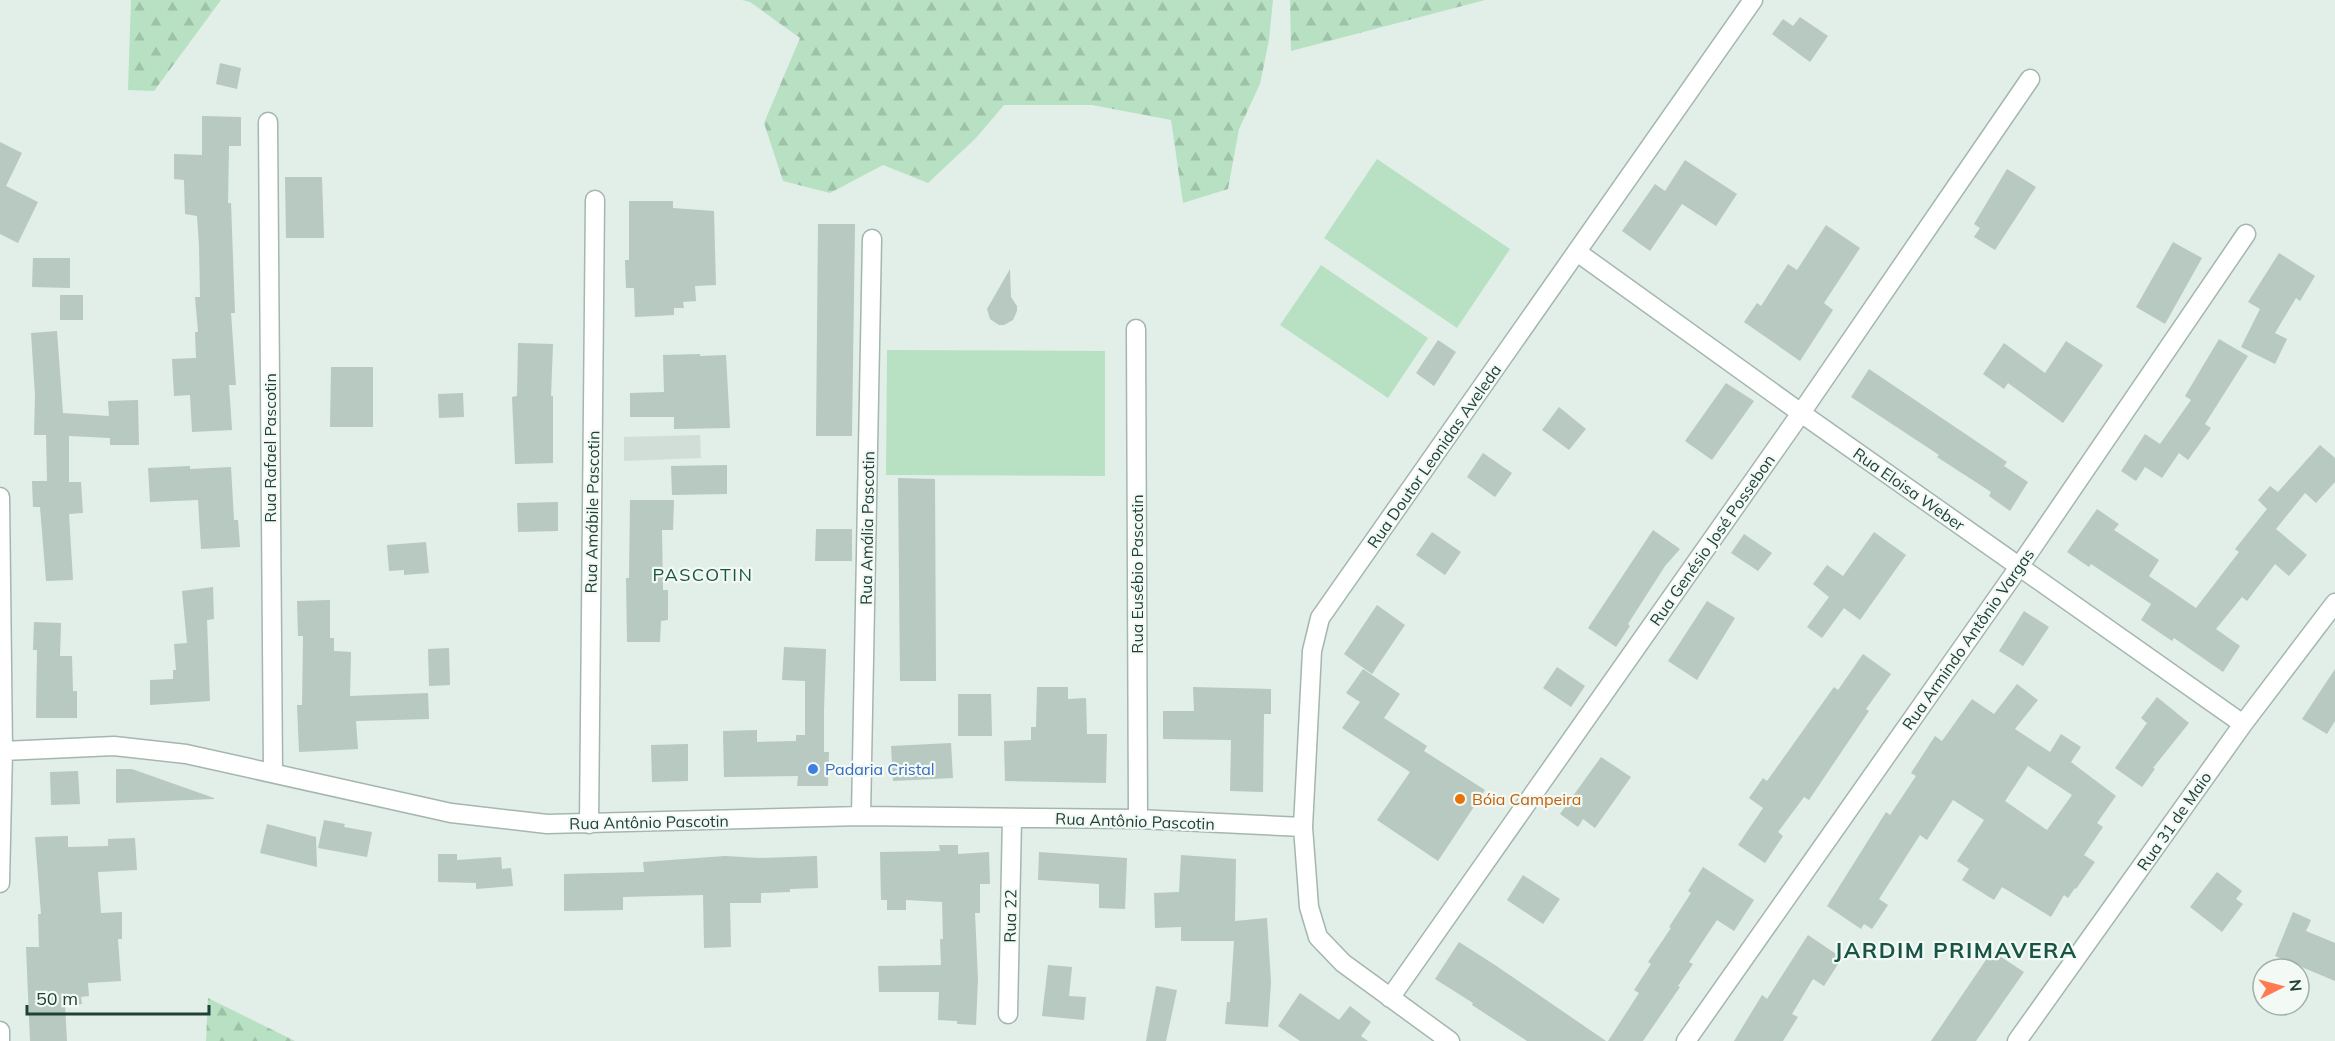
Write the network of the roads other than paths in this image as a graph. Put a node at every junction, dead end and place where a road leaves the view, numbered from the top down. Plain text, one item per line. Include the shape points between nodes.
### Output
1 (1753, 0) edge
2 (2030, 79) dead end
3 (268, 122) dead end
4 (595, 200) dead end
5 (2246, 234) dead end
6 (872, 239) dead end
7 (1577, 252) junction
8 (1136, 329) dead end
9 (1801, 413) junction
10 (0, 496) edge
11 (2019, 567) junction
12 (2335, 603) edge
13 (2243, 724) junction
14 (3, 752) junction
15 (273, 773) junction
16 (861, 816) junction
17 (1012, 818) junction
18 (1138, 819) junction
19 (589, 824) junction
20 (1303, 827) junction
21 (0, 883) edge
22 (1390, 998) junction
23 (1008, 1014) dead end
24 (0, 1031) edge
25 (0, 1041) edge
26 (1450, 1041) edge
27 (1686, 1041) edge
28 (2017, 1041) edge

1 - 7 street, Rua Doutor Leonidas Aveleda
2 - 9 street, Rua Genésio José Possebon
3 - 15 street, Rua Rafael Pascotin
4 - 19 street, Rua Amábile Pascotin
5 - 11 street, Rua Armindo Antônio Vargas
6 - 16 street, Rua Amália Pascotin
7 - 9 street, Rua Eloisa Weber
7 - 20 street, Rua Doutor Leonidas Aveleda via 1320,618 1312,651
8 - 18 street, Rua Eusébio Pascotin
9 - 11 street, Rua Eloisa Weber
9 - 22 street, Rua Genésio José Possebon
10 - 14 street
11 - 13 street, Rua Eloisa Weber
11 - 27 street, Rua Armindo Antônio Vargas
12 - 13 street, Rua 31 de Maio
13 - 28 street, Rua 31 de Maio
14 - 15 street, Rua Antônio Pascotin via 114,746 186,754
14 - 21 street
15 - 19 street, Rua Antônio Pascotin via 451,813 546,824
16 - 17 street, Rua Antônio Pascotin
16 - 19 street, Rua Antônio Pascotin
17 - 18 street, Rua Antônio Pascotin
17 - 23 street, Rua 22
18 - 20 street, Rua Antônio Pascotin
20 - 22 street, Rua Doutor Leonidas Aveleda via 1309,906 1318,937 1343,963
22 - 26 street, Rua Doutor Leonidas Aveleda
24 - 25 street

